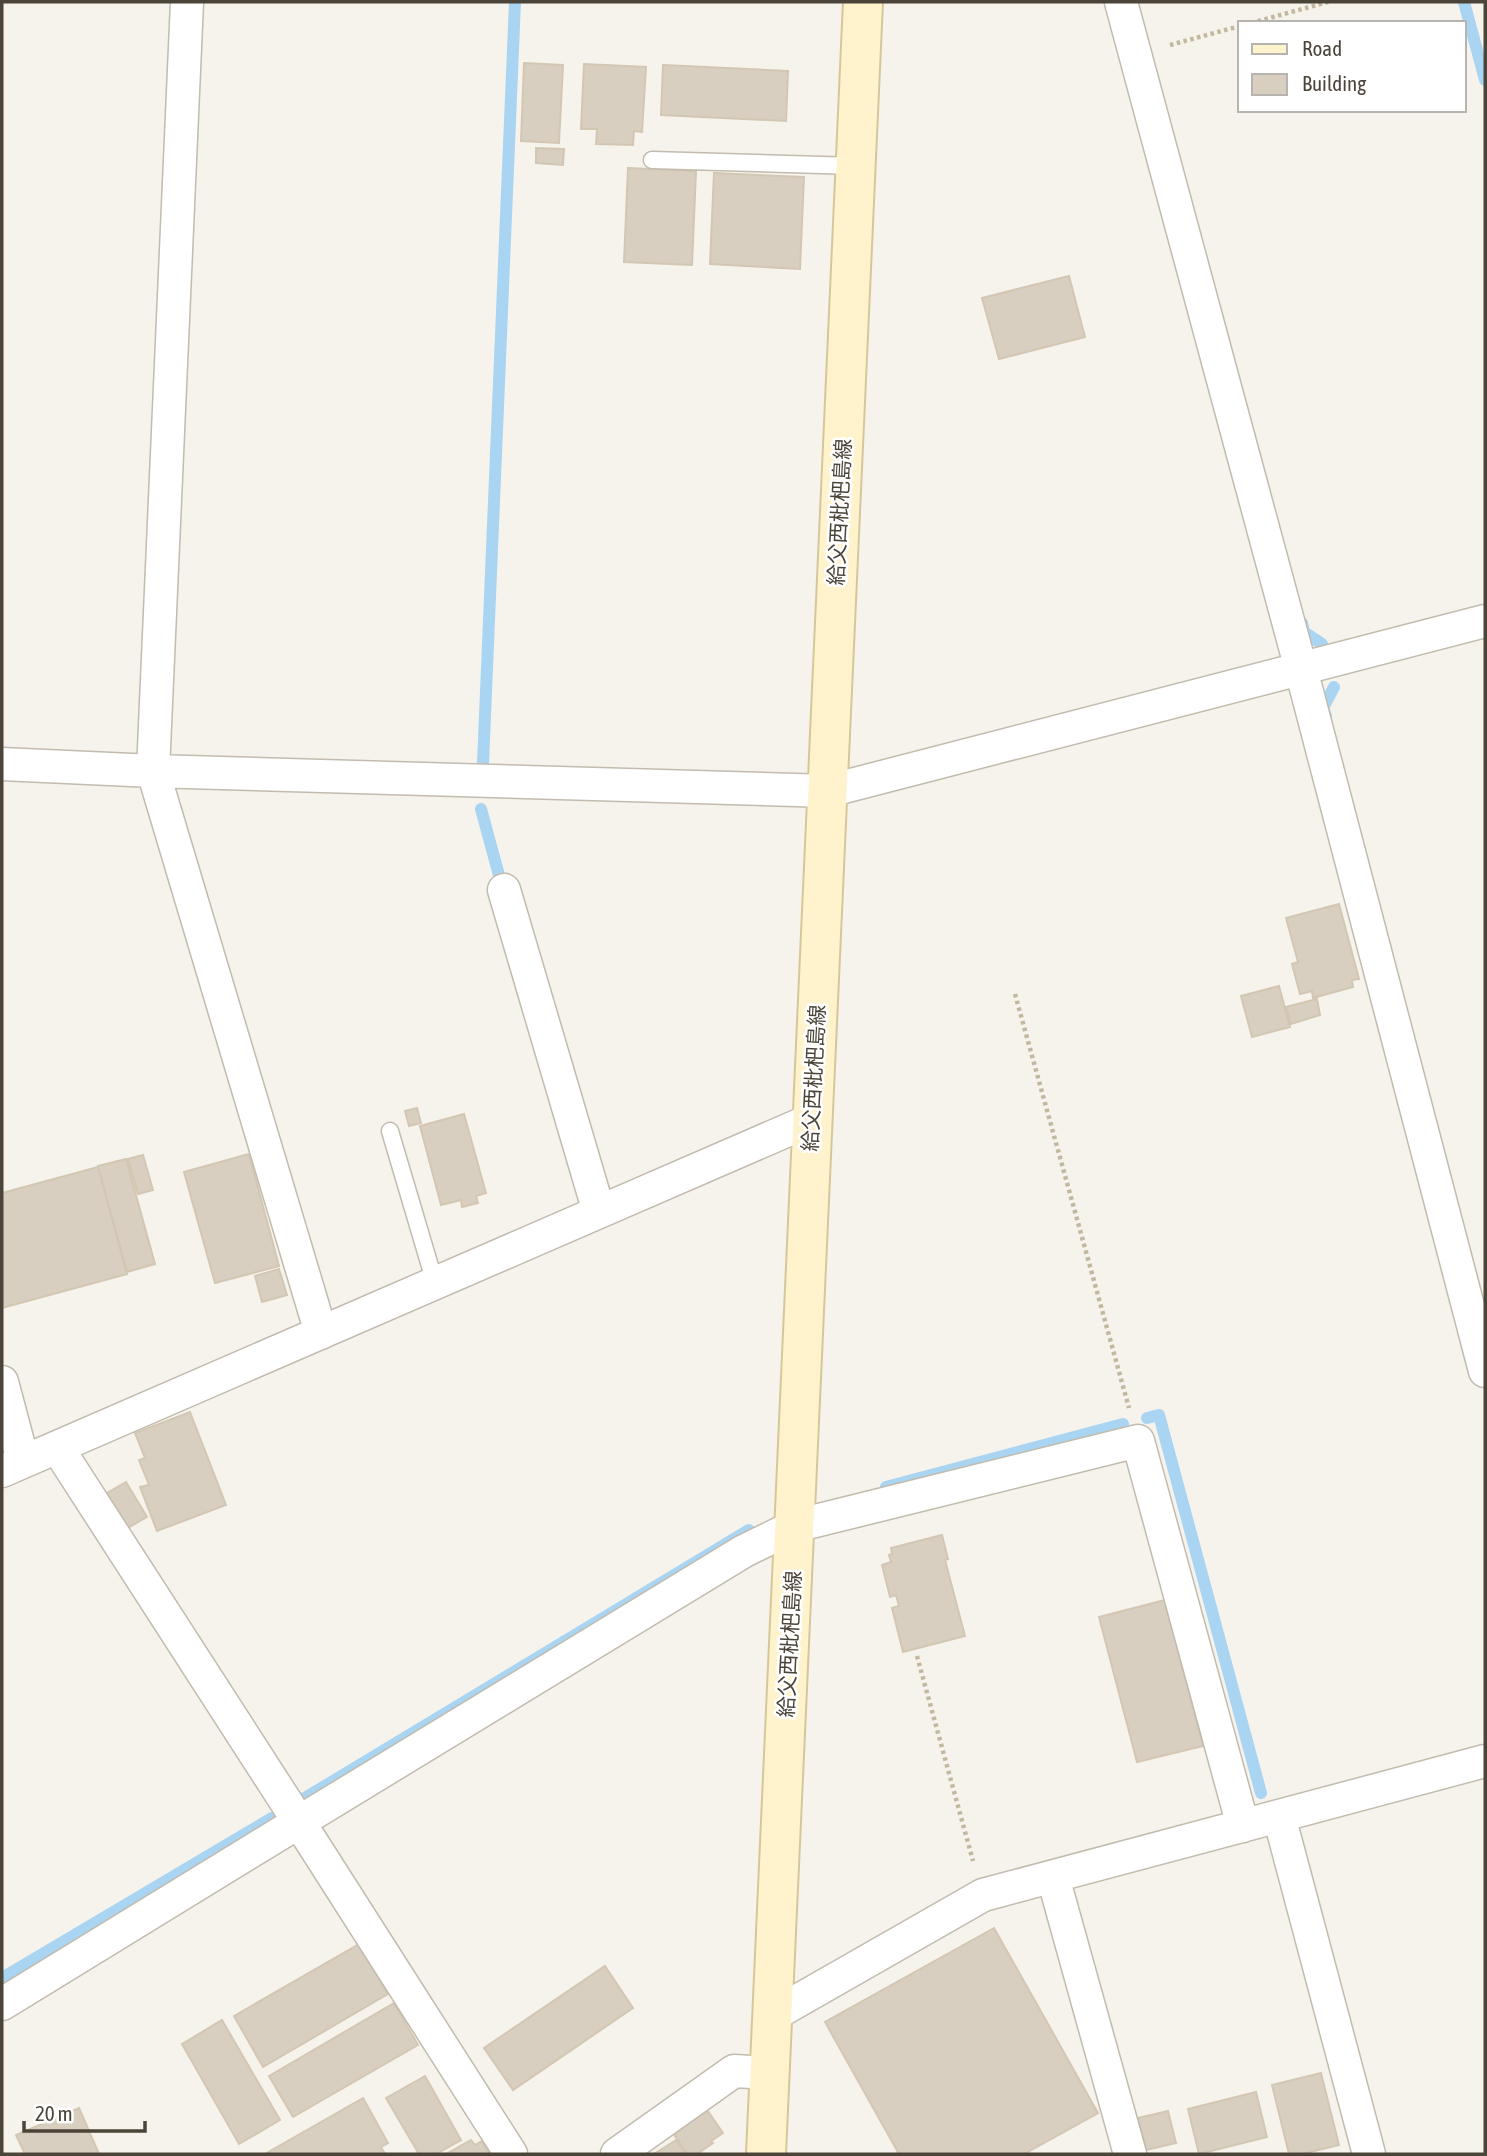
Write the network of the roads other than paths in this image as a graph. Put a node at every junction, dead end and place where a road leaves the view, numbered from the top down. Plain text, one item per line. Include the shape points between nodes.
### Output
1 (187, 2) edge
2 (863, 2) edge
3 (1122, 2) edge
4 (652, 160) dead end
5 (856, 166) junction
6 (1485, 621) edge
7 (1301, 669) junction
8 (2, 764) edge
9 (153, 771) junction
10 (828, 791) junction
11 (505, 890) dead end
12 (811, 1120) junction
13 (390, 1130) dead end
14 (600, 1212) junction
15 (435, 1283) junction
16 (321, 1333) junction
17 (1485, 1371) edge
18 (2, 1382) edge
19 (57, 1447) junction
20 (13, 1466) edge
21 (795, 1526) junction
22 (1485, 1760) edge
23 (1279, 1816) junction
24 (299, 1822) junction
25 (1243, 1826) junction
26 (1053, 1877) junction
27 (2, 2004) edge
28 (773, 2015) junction
29 (770, 2073) junction
30 (511, 2154) edge
31 (617, 2154) edge
32 (766, 2154) edge
33 (1130, 2154) edge
34 (1369, 2154) edge

1 - 9 street
2 - 5 main road, 給父西枇杷島線
3 - 7 street
4 - 5 lane
5 - 10 main road, 給父西枇杷島線
6 - 7 street
7 - 10 street
7 - 17 street
8 - 9 street
9 - 10 street
9 - 16 street
10 - 12 main road, 給父西枇杷島線
11 - 14 street
12 - 14 street
12 - 21 main road, 給父西枇杷島線
13 - 15 lane
14 - 15 street
15 - 16 street
16 - 19 street
18 - 20 street
19 - 20 street
19 - 24 street
21 - 24 street via 744,1552
21 - 25 street via 1138,1441
21 - 28 main road, 給父西枇杷島線
22 - 23 street
23 - 25 street
23 - 34 street
24 - 27 street
24 - 30 street
25 - 26 street
26 - 28 street via 983,1895
26 - 33 street
28 - 29 main road, 給父西枇杷島線
29 - 31 street via 734,2070
29 - 32 main road, 給父西枇杷島線

